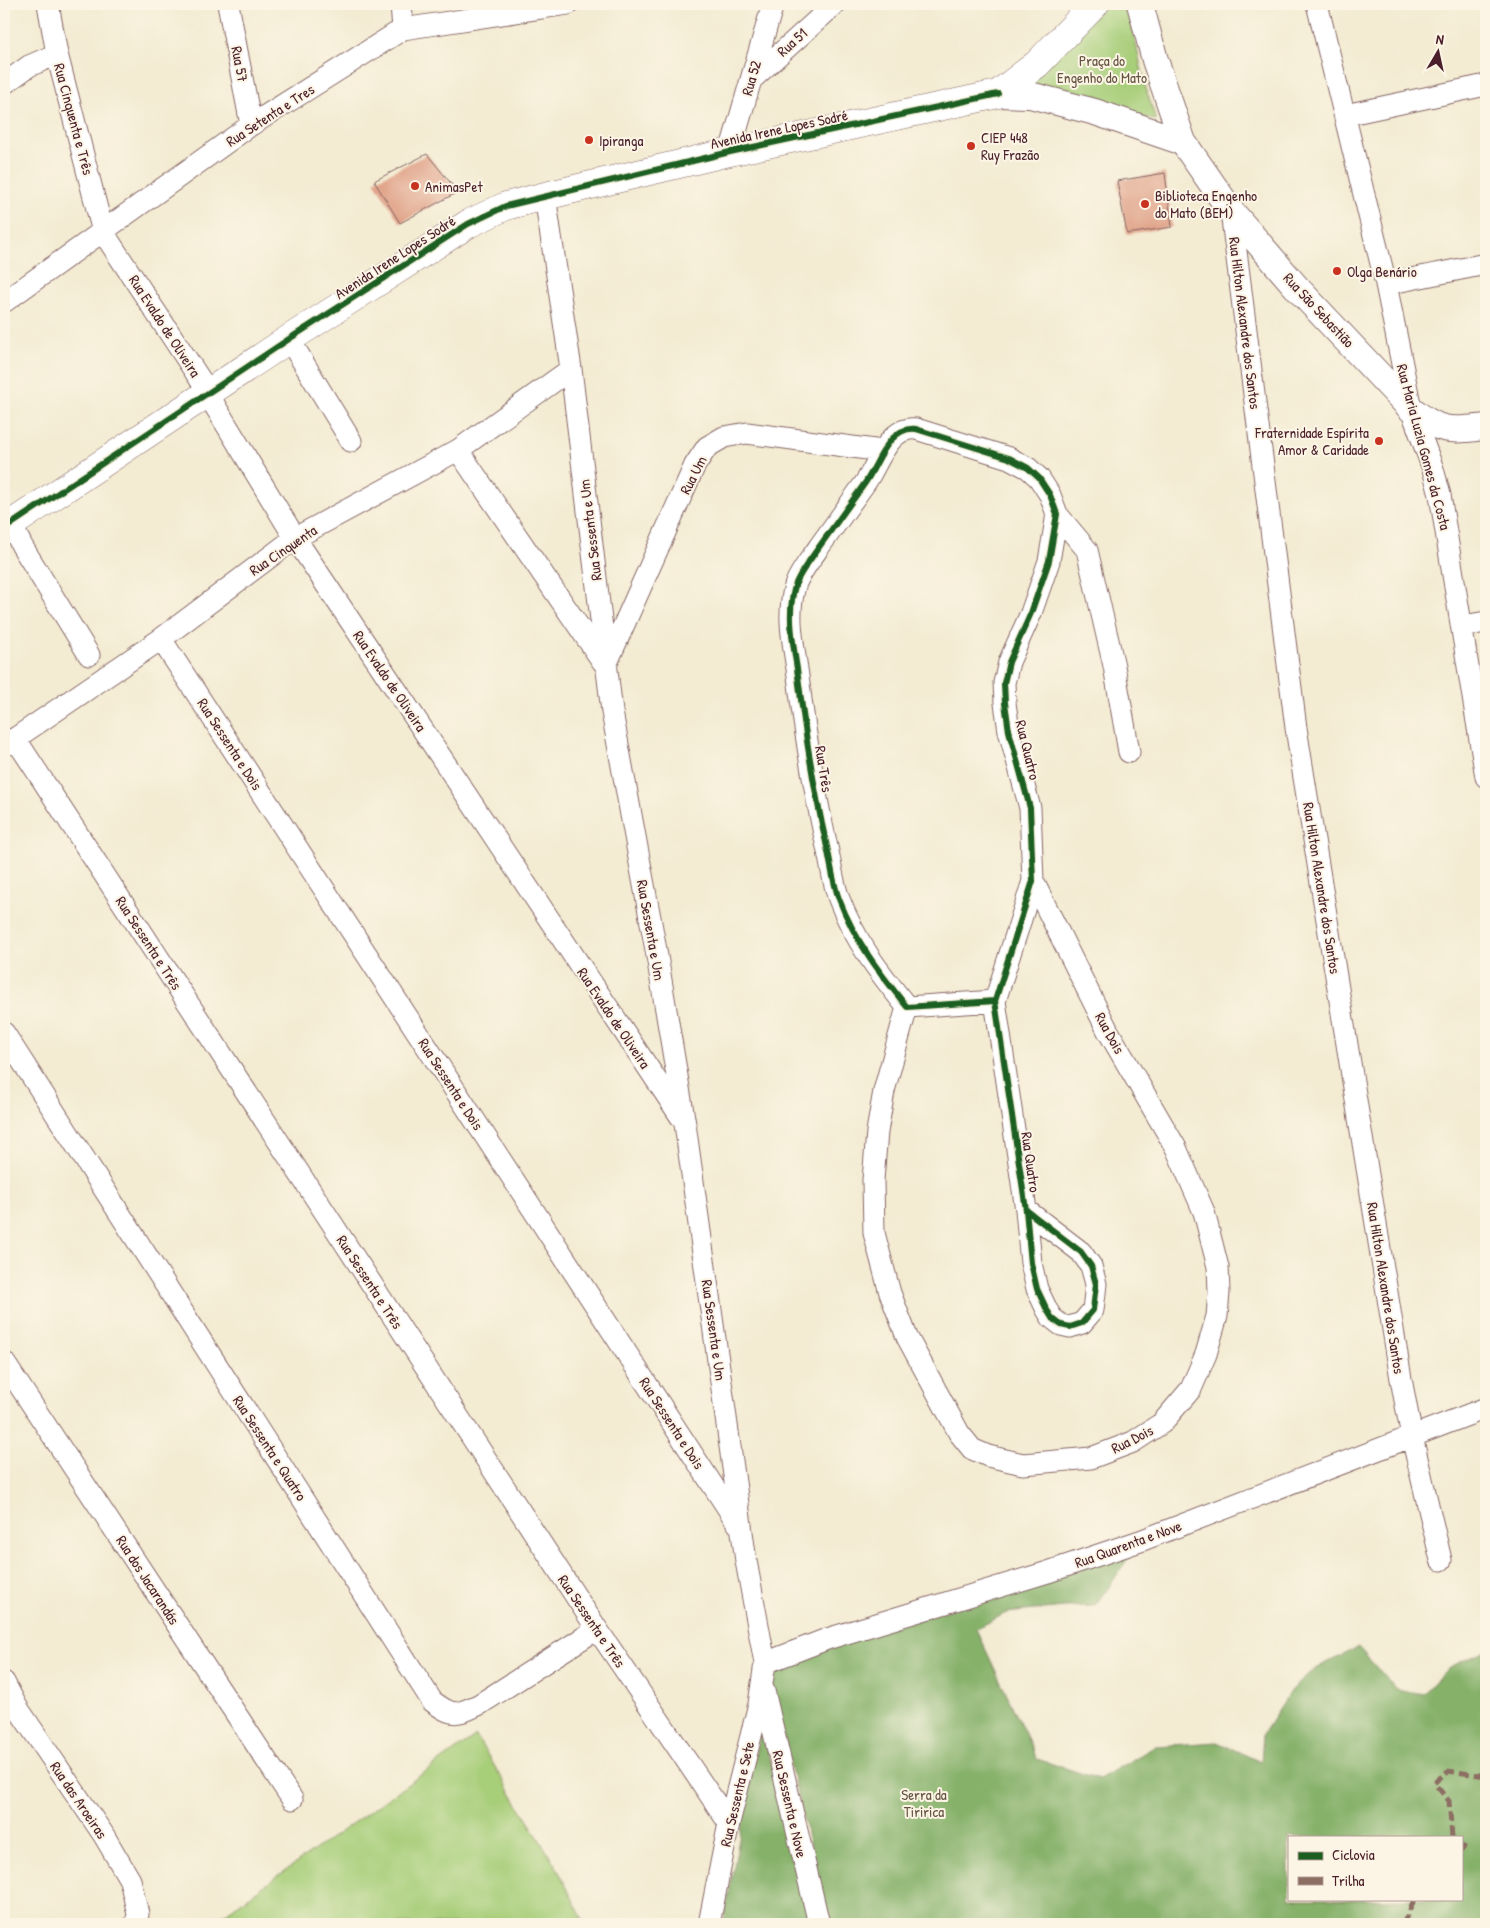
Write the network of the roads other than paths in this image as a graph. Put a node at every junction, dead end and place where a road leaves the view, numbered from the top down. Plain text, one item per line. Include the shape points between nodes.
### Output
1 (48, 4) edge
2 (228, 4) edge
3 (401, 4) edge
4 (568, 4) edge
5 (773, 4) edge
6 (834, 4) edge
7 (1095, 4) edge
8 (1140, 4) edge
9 (1317, 4) edge
10 (403, 29) junction
11 (57, 54) junction
12 (29, 66) junction
13 (4, 72) edge
14 (750, 80) junction
15 (4, 84) edge
16 (1486, 85) edge
17 (998, 94) junction
18 (1346, 115) junction
19 (251, 125) junction
20 (1182, 142) junction
21 (730, 152) junction
22 (546, 196) junction
23 (1231, 211) junction
24 (103, 232) junction
25 (1486, 264) edge
26 (1386, 284) junction
27 (4, 302) edge
28 (289, 339) junction
29 (571, 369) junction
30 (209, 393) junction
31 (1411, 409) junction
32 (1486, 427) edge
33 (351, 441) dead end
34 (458, 450) junction
35 (882, 451) junction
36 (1057, 514) junction
37 (8, 527) edge
38 (295, 538) junction
39 (1486, 622) edge
40 (1463, 626) junction
41 (161, 639) junction
42 (90, 655) dead end
43 (606, 666) junction
44 (9, 742) edge
45 (1129, 752) dead end
46 (1486, 777) edge
47 (1033, 881) junction
48 (995, 1001) junction
49 (907, 1007) junction
50 (4, 1033) edge
51 (685, 1124) junction
52 (1026, 1210) junction
53 (4, 1362) edge
54 (1486, 1408) edge
55 (1412, 1438) junction
56 (741, 1529) junction
57 (1441, 1560) dead end
58 (597, 1629) junction
59 (763, 1673) junction
60 (4, 1682) edge
61 (292, 1799) dead end
62 (729, 1823) junction
63 (136, 1924) edge
64 (709, 1924) edge
65 (819, 1924) edge

1 - 11 street, Rua Cinquenta e Três
2 - 19 street, Rua 57
3 - 10 street
4 - 10 street, Rua Setenta e Tres
5 - 14 street, Rua 52
6 - 14 street, Rua 51
7 - 17 main road, Avenida Irene Lopes Sodré via 1037,64
8 - 20 street, Rua São Sebastião
9 - 18 street, Rua Maria Luzia Gomes da Costa
10 - 19 street, Rua Setenta e Tres
11 - 12 street
11 - 24 street, Rua Cinquenta e Três
12 - 13 street
12 - 15 street
14 - 21 street, Rua 52
16 - 18 street
17 - 20 street via 1030,95
17 - 21 main road, Avenida Irene Lopes Sodré
18 - 26 street, Rua Maria Luzia Gomes da Costa
19 - 24 street, Rua Setenta e Tres
20 - 23 street, Rua São Sebastião
21 - 22 main road, Avenida Irene Lopes Sodré
22 - 28 main road, Avenida Irene Lopes Sodré via 506,206 468,224
22 - 29 street, Rua Sessenta e Um
23 - 31 street, Rua São Sebastião via 1298,289
23 - 55 street, Rua Hilton Alexandre dos Santos via 1296,728
24 - 27 street, Rua Setenta e Tres
24 - 30 street, Rua Evaldo de Oliveira
25 - 26 street
26 - 31 street, Rua Maria Luzia Gomes da Costa
28 - 30 main road, Avenida Irene Lopes Sodré
28 - 33 street
29 - 34 street, Rua Cinquenta
29 - 43 street, Rua Sessenta e Um
30 - 37 main road, Avenida Irene Lopes Sodré
30 - 38 street, Rua Evaldo de Oliveira
31 - 32 street, Rua São Sebastião via 1434,426 1444,429
31 - 40 street, Rua Maria Luzia Gomes da Costa via 1434,469
34 - 38 street, Rua Cinquenta
34 - 43 street
35 - 36 street via 899,433 909,428 1009,458 1039,478 1050,494
35 - 43 street, Rua Um via 747,433 724,436 707,447 695,465
35 - 49 street, Rua Três via 868,478 796,584 791,605 791,628 817,801 838,897 856,938
36 - 45 street via 1087,550 1114,666
36 - 47 street, Rua Quatro via 1049,561 1009,662 1004,683 1008,731 1030,808
37 - 42 street
38 - 41 street, Rua Cinquenta
38 - 51 street, Rua Evaldo de Oliveira
39 - 40 street
40 - 46 street, Rua Maria Luzia Gomes da Costa
41 - 44 street, Rua Cinquenta
41 - 56 street, Rua Sessenta e Dois
43 - 51 street, Rua Sessenta e Um
44 - 58 street, Rua Sessenta e Três
47 - 48 street, Rua Quatro
47 - 49 street, Rua Dois via 1108,1031 1176,1148 1204,1212 1218,1267 1220,1292 1217,1316 1191,1389 1162,1423 1133,1442 1091,1458 1023,1464 988,1456 972,1448 959,1433 907,1337 890,1292 874,1233 873,1180 884,1091
48 - 49 street
48 - 52 street, Rua Quatro
50 - 58 street, Rua Sessenta e Quatro via 432,1701 445,1711 460,1713 480,1704
51 - 56 street, Rua Sessenta e Um
52 - 52 street, Rua Quatro via 1081,1252 1091,1266 1096,1284 1093,1310 1082,1323 1070,1328 1061,1326 1047,1310 1031,1264
53 - 61 street, Rua dos Jacarandás
54 - 55 street, Rua Quarenta e Nove
55 - 57 street, Rua Hilton Alexandre dos Santos
55 - 59 street, Rua Quarenta e Nove via 1048,1572 827,1639
56 - 59 street, Rua Sessenta e Um
58 - 62 street, Rua Sessenta e Três
59 - 62 street, Rua Sessenta e Sete
59 - 65 street, Rua Sessenta e Nove
60 - 63 street, Rua das Aroeiras via 130,1880 138,1914
62 - 64 street, Rua Sessenta e Sete

